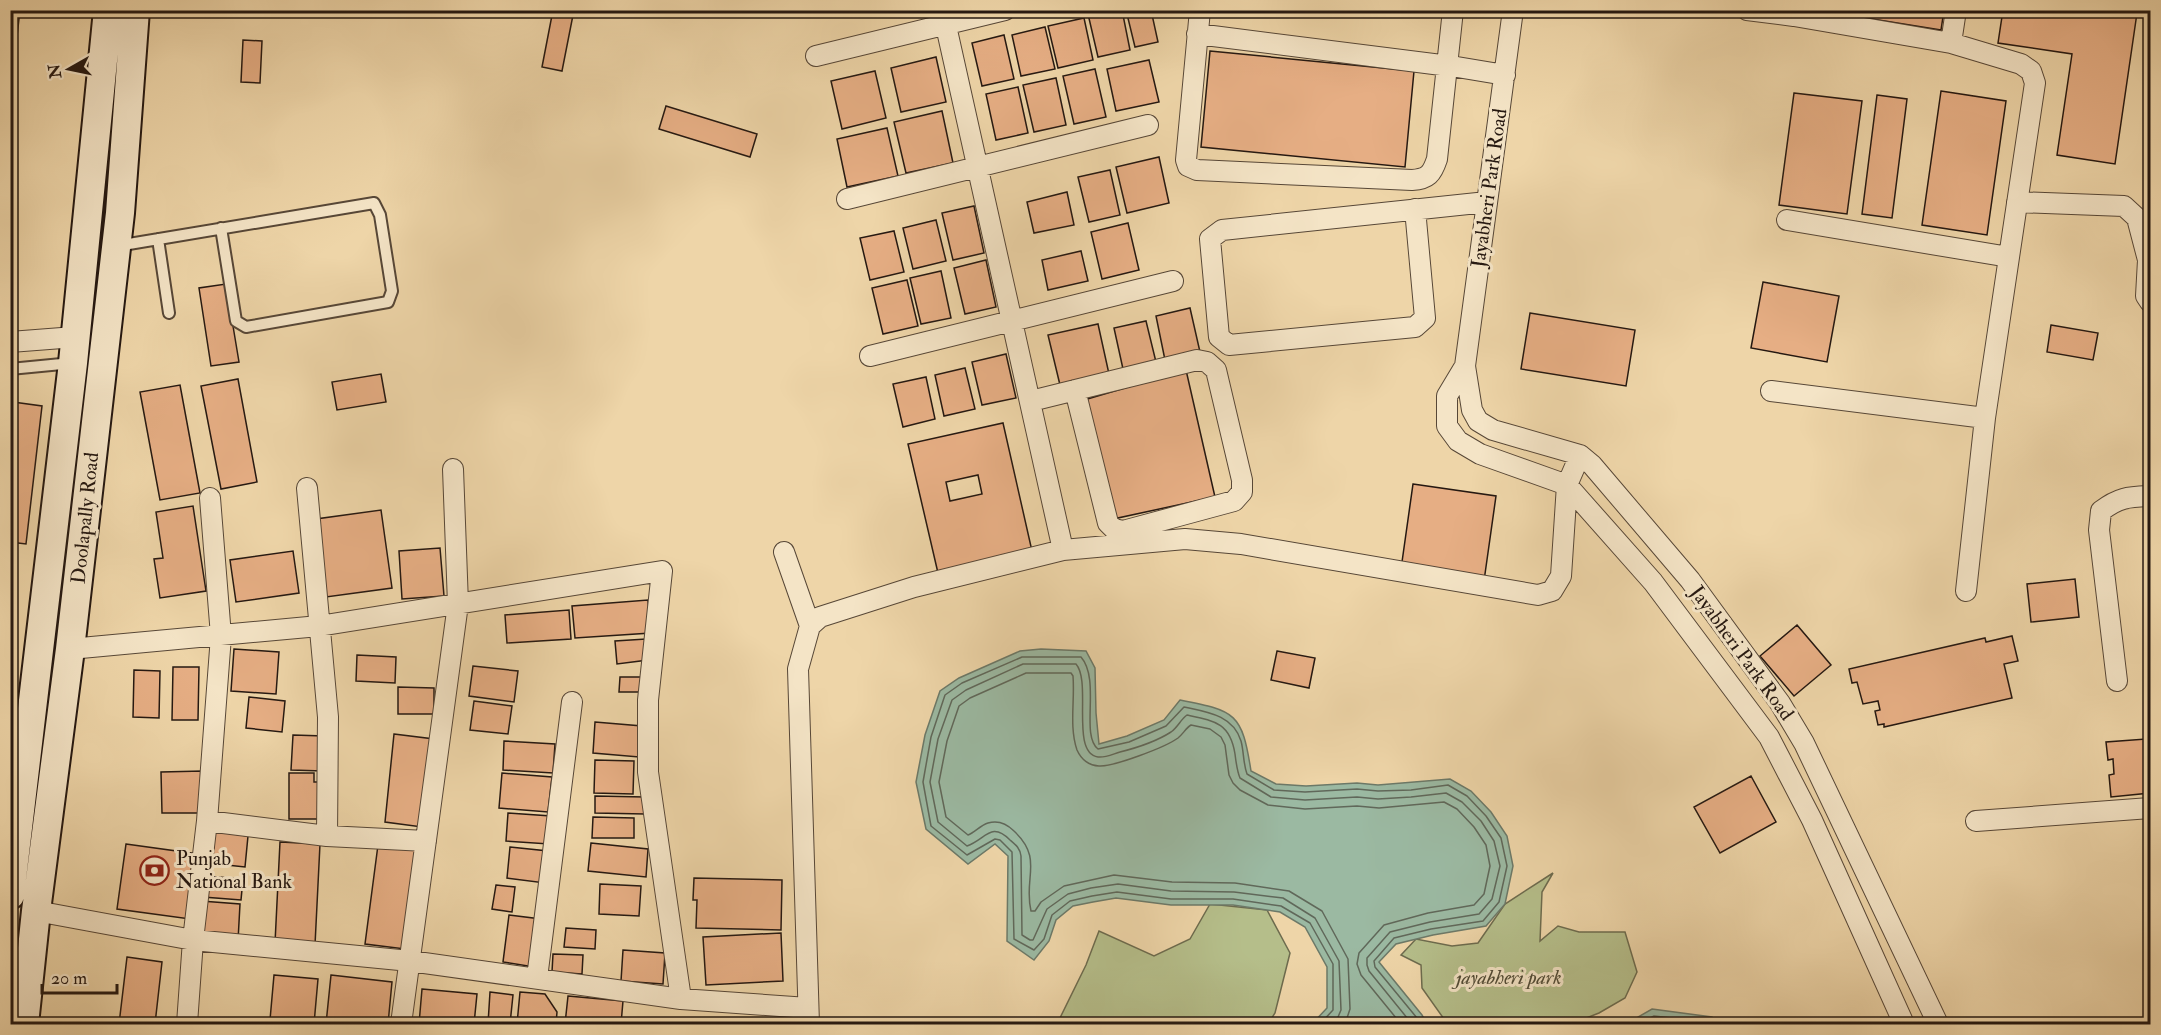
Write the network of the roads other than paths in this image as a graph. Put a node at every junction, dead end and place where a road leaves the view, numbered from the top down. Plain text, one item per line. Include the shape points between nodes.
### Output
1 (108, 10) edge
2 (135, 10) edge
3 (1005, 10) edge
4 (1200, 10) edge
5 (1453, 10) edge
6 (1513, 10) edge
7 (1746, 10) edge
8 (1956, 10) edge
9 (946, 26) junction
10 (1197, 34) junction
11 (1951, 43) junction
12 (816, 56) dead end
13 (1446, 66) junction
14 (1505, 75) junction
15 (1148, 125) dead end
16 (976, 167) junction
17 (847, 200) dead end
18 (1487, 201) junction
19 (2017, 202) junction
20 (1415, 209) junction
21 (1787, 220) dead end
22 (220, 228) junction
23 (158, 239) junction
24 (116, 246) junction
25 (2009, 257) junction
26 (1173, 281) dead end
27 (2151, 302) edge
28 (169, 313) dead end
29 (1011, 320) junction
30 (10, 342) edge
31 (74, 350) junction
32 (870, 356) dead end
33 (1465, 366) junction
34 (10, 369) edge
35 (1075, 390) junction
36 (1772, 391) dead end
37 (1031, 401) junction
38 (1985, 418) junction
39 (1580, 455) junction
40 (453, 469) dead end
41 (1567, 485) junction
42 (307, 489) dead end
43 (2151, 496) edge
44 (210, 498) dead end
45 (1155, 522) junction
46 (1156, 542) junction
47 (1063, 550) junction
48 (784, 552) dead end
49 (1966, 591) dead end
50 (458, 604) junction
51 (319, 626) junction
52 (810, 626) junction
53 (221, 636) junction
54 (70, 649) junction
55 (2116, 681) dead end
56 (572, 702) dead end
57 (2151, 808) edge
58 (207, 821) junction
59 (1976, 821) dead end
60 (327, 836) junction
61 (426, 841) junction
62 (10, 895) edge
63 (36, 911) junction
64 (193, 940) junction
65 (410, 961) junction
66 (537, 978) junction
67 (681, 999) junction
68 (809, 1016) edge
69 (24, 1024) edge
70 (187, 1024) edge
71 (401, 1024) edge
72 (1904, 1024) edge
73 (1938, 1024) edge

1 - 31 main road, Doolapally Road
2 - 24 main road, Doolapally Road
3 - 9 street
4 - 10 street
5 - 13 street
6 - 14 street, Jayabheri Park Road
7 - 11 street
8 - 11 street
9 - 12 street
9 - 16 street
10 - 13 street
10 - 13 street via 1186,160 1188,166 1197,170 1423,179 1432,173 1437,159
11 - 19 street via 2031,70 2035,83
13 - 14 street
14 - 18 street, Jayabheri Park Road
15 - 16 street
16 - 17 street
16 - 29 street
18 - 20 street
18 - 33 street, Jayabheri Park Road
19 - 25 street
19 - 27 street via 2124,206 2137,218 2148,260 2146,296
20 - 20 street via 1222,230 1210,239 1219,337 1229,345 1415,327 1425,318
21 - 25 street
22 - 22 lane via 374,203 380,215 392,291 388,302 246,327 236,321
22 - 23 lane
23 - 24 lane
23 - 28 lane
24 - 54 main road, Doolapally Road
25 - 38 street
26 - 29 street
29 - 32 street
29 - 37 street
30 - 31 street
31 - 34 lane
31 - 62 main road, Doolapally Road
33 - 39 street, Jayabheri Park Road via 1472,410 1478,421 1493,430
33 - 41 street, Jayabheri Park Road via 1447,396 1447,426 1458,441 1480,454
35 - 37 street
35 - 45 street via 1108,523 1123,531
35 - 45 street via 1197,360 1208,362 1216,370 1242,492 1234,501
36 - 38 street
37 - 47 street
38 - 49 street
39 - 41 street
39 - 73 street, Jayabheri Park Road via 1690,580 1791,720
40 - 50 street
41 - 46 street via 1561,576 1552,591 1538,595 1240,544 1185,539
41 - 72 street, Jayabheri Park Road via 1653,582 1769,737 1812,820
42 - 51 street
43 - 55 street via 2124,497 2101,511 2099,530
44 - 53 street
45 - 46 street
46 - 47 street
47 - 52 street via 842,608
48 - 52 street
50 - 51 street
50 - 61 street
50 - 67 street via 662,571 648,700 648,772
51 - 53 street
51 - 60 street via 328,717
52 - 68 street via 798,669
53 - 54 street
53 - 58 street
54 - 63 main road, Doolapally Road
56 - 66 street
57 - 59 street
58 - 60 street
58 - 64 street
60 - 61 street
61 - 65 street
63 - 64 street
63 - 69 main road, Doolapally Road
64 - 65 street
64 - 70 street
65 - 66 street
65 - 71 street
66 - 67 street
67 - 68 street

